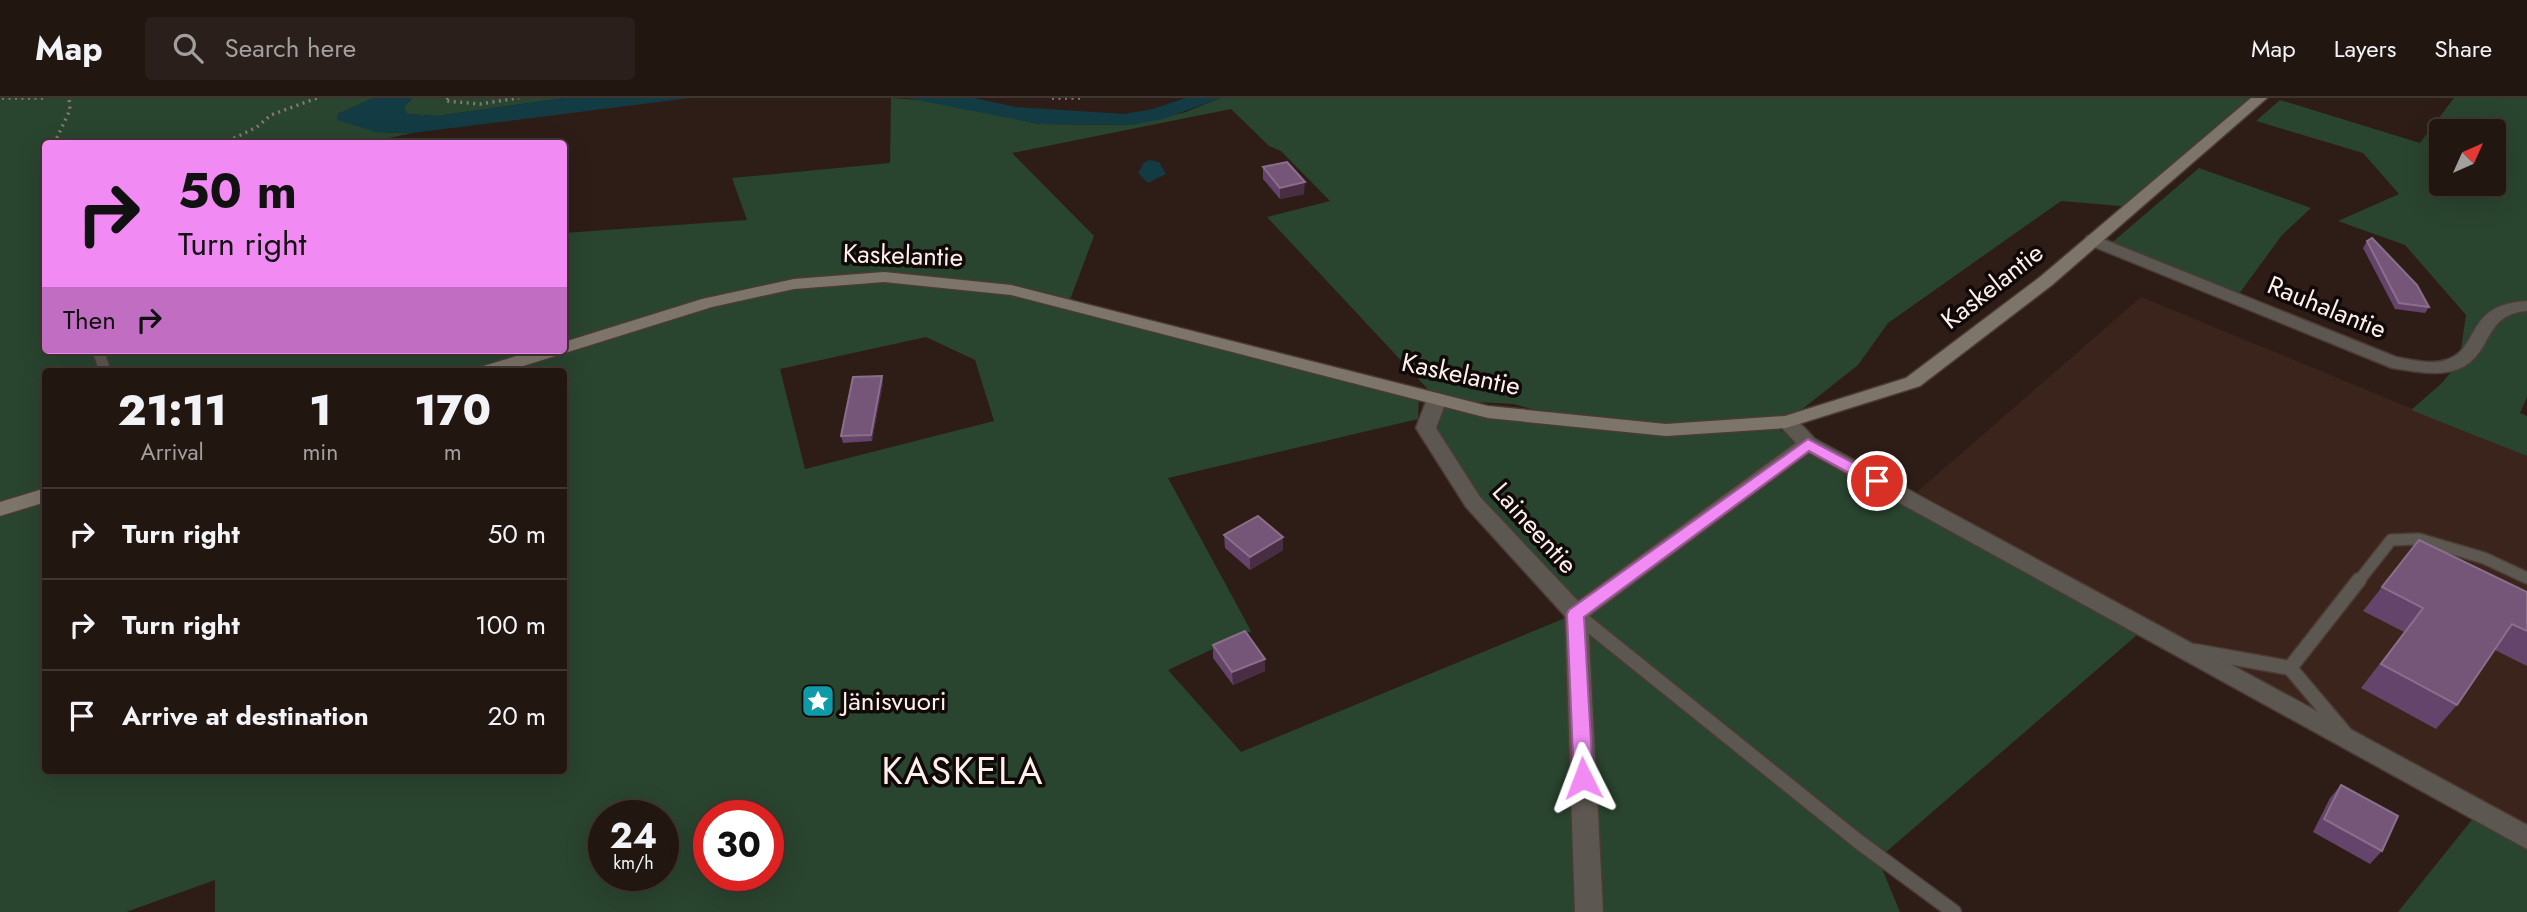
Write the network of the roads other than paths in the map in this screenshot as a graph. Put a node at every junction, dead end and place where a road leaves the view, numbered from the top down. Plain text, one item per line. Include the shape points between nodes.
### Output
1 (2260, 98) edge
2 (2093, 240) junction
3 (2527, 306) edge
4 (567, 347) edge
5 (543, 354) edge
6 (497, 368) edge
7 (1437, 399) junction
8 (1786, 422) junction
9 (1808, 444) junction
10 (42, 496) edge
11 (0, 509) edge
12 (2527, 578) edge
13 (1576, 614) junction
14 (2181, 649) junction
15 (2290, 668) junction
16 (2354, 743) junction
17 (2527, 838) edge
18 (1589, 912) edge
19 (1954, 912) edge

1 - 2 street, Kaskelantie
2 - 3 street, Rauhalantie via 2392,362 2437,369 2459,362 2492,316
2 - 8 street, Kaskelantie via 1913,382
4 - 7 street, Kaskelantie via 708,303 794,284 884,277 1011,290
5 - 6 street
7 - 8 street, Kaskelantie via 1488,412 1665,430
7 - 13 street, Laineentie via 1426,428 1473,502
8 - 9 street
9 - 13 street
9 - 14 street
10 - 11 street
12 - 15 lane via 2484,558 2419,539 2391,540
13 - 18 street, Laineentie
13 - 19 lane via 1859,842
14 - 15 lane
14 - 16 street
15 - 16 lane
16 - 17 street

